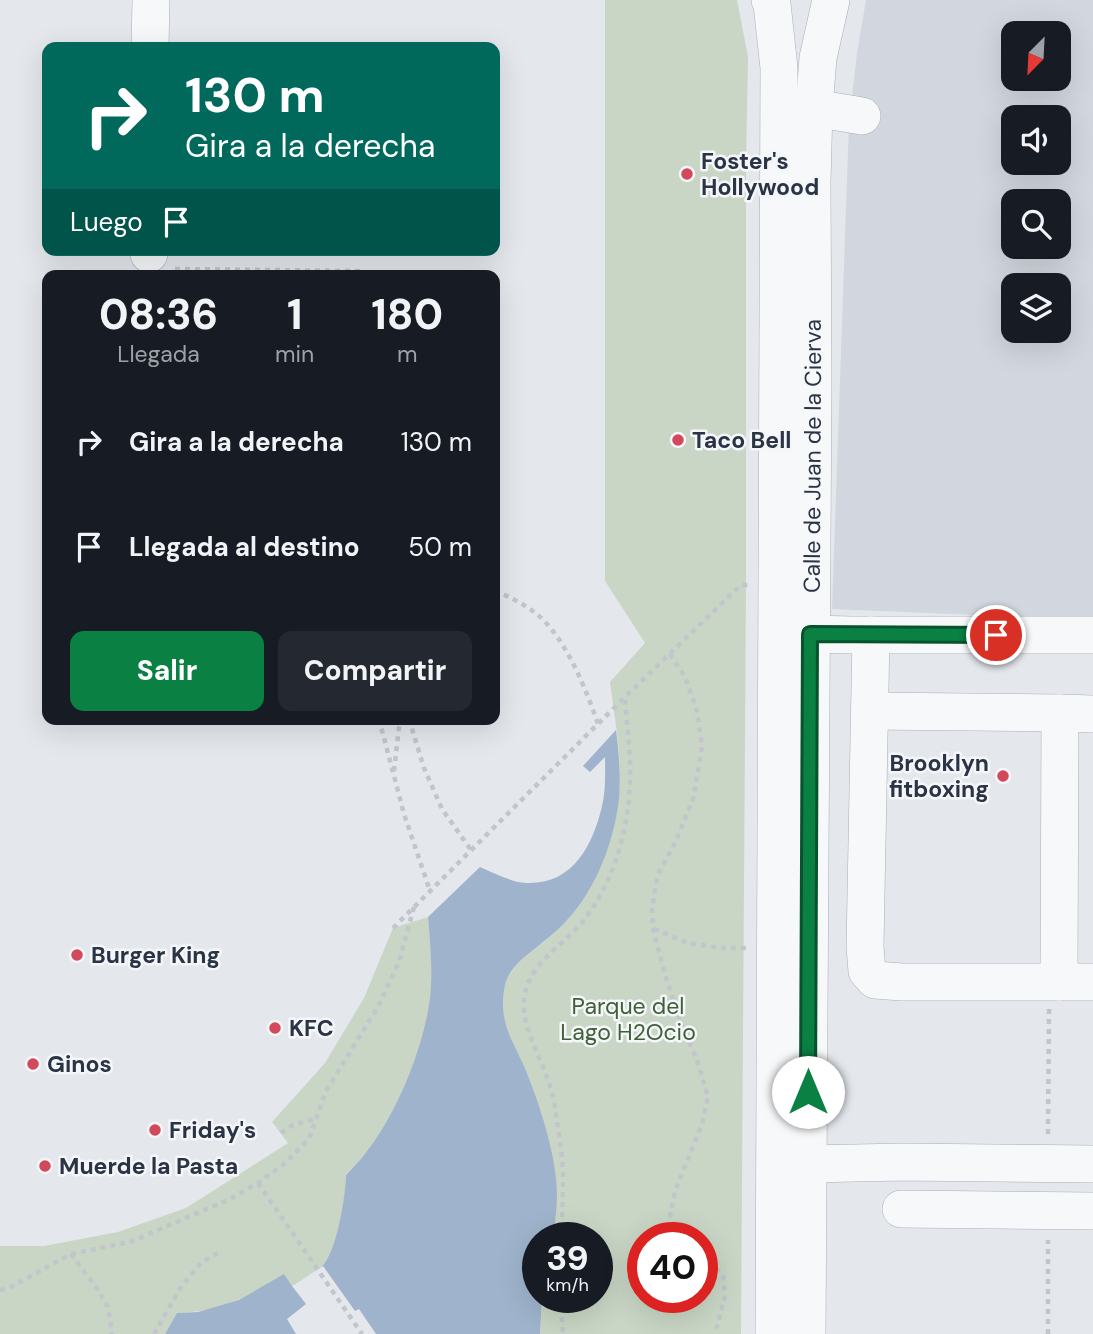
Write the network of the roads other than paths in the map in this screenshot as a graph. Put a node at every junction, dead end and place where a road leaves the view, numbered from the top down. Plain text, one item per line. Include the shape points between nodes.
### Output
1 (770, 0) edge
2 (831, 0) edge
3 (814, 108) junction
4 (862, 116) dead end
5 (810, 634) junction
6 (871, 635) junction
7 (1093, 635) edge
8 (871, 711) junction
9 (1077, 713) edge
10 (809, 979) junction
11 (875, 980) junction
12 (1076, 982) edge
13 (809, 1164) junction
14 (1093, 1164) edge
15 (901, 1209) dead end
16 (1093, 1211) edge
17 (774, 1334) edge
18 (807, 1334) edge

1 - 17 street, Calle de Juan de la Cierva via 779,68
2 - 3 street, Calle de Juan de la Cierva via 818,58
3 - 4 street
3 - 5 street, Calle de Juan de la Cierva
5 - 6 street
5 - 10 street, Calle de Juan de la Cierva
6 - 7 street
6 - 8 street
8 - 9 street
8 - 11 street via 865,947 867,971
9 - 12 street
10 - 11 street
10 - 13 street, Calle de Juan de la Cierva
11 - 12 street
13 - 14 street
13 - 18 street, Calle de Juan de la Cierva
15 - 16 street

